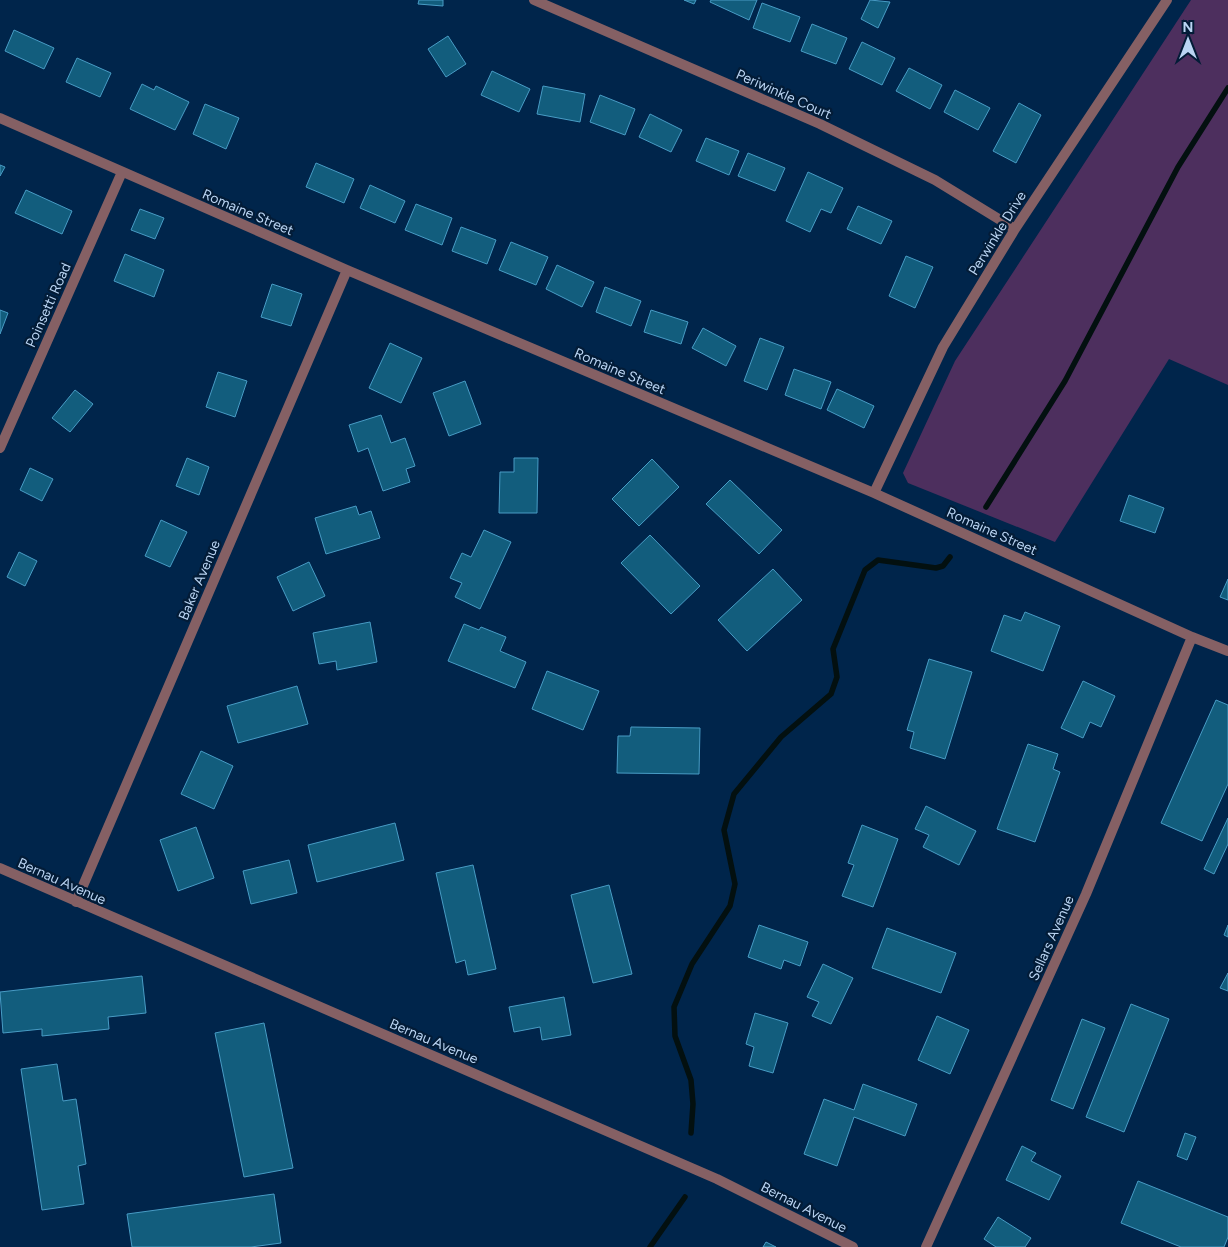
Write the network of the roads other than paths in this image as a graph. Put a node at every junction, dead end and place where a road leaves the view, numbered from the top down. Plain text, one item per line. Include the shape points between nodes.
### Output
1 (534, 0) edge
2 (1167, 0) edge
3 (0, 118) edge
4 (122, 172) junction
5 (1015, 229) junction
6 (347, 270) junction
7 (0, 448) edge
8 (874, 493) junction
9 (1192, 637) junction
10 (1228, 651) edge
11 (0, 868) edge
12 (76, 902) junction
13 (853, 1247) edge
14 (926, 1247) edge

1 - 5 street, Periwinkle Court via 820,124 935,180
2 - 5 street, Perwinkle Drive
3 - 4 street, Romaine Street
4 - 6 street, Romaine Street
4 - 7 street, Poinsetti Road
5 - 8 street, Perwinkle Drive via 943,347
6 - 8 street, Romaine Street
6 - 12 street, Baker Avenue
8 - 9 street, Romaine Street
9 - 10 street, Romaine Street
9 - 14 street, Sellars Avenue via 1086,894
11 - 12 street, Bernau Avenue
12 - 13 street, Bernau Avenue via 616,1134 717,1179

